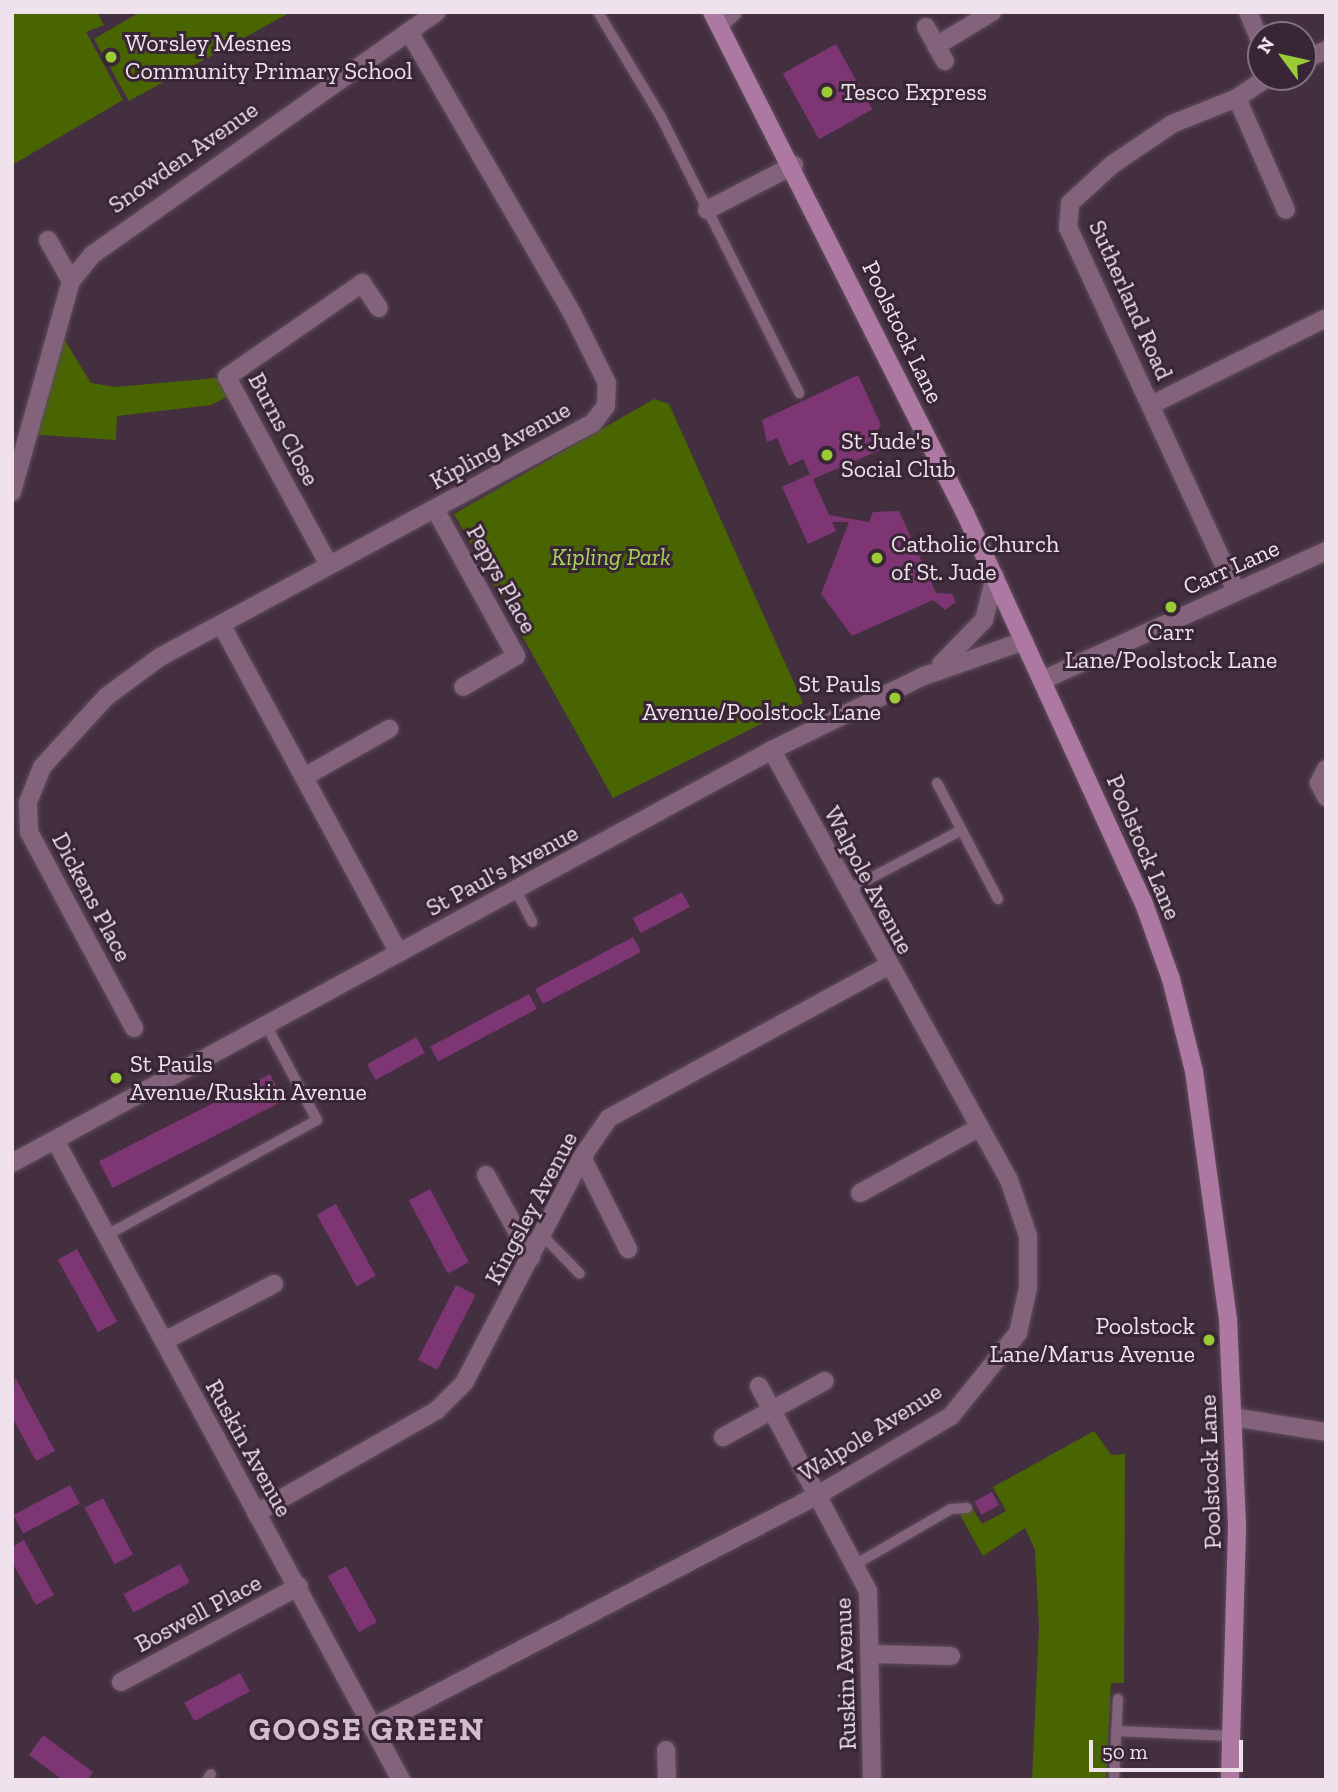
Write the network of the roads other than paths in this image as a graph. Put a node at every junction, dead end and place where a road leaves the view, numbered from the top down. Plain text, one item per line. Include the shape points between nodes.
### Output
1 (436, 12) edge
2 (598, 12) edge
3 (733, 12) edge
4 (992, 12) edge
5 (715, 19) edge
6 (926, 27) dead end
7 (409, 33) junction
8 (1247, 91) edge
9 (1237, 98) junction
10 (794, 165) junction
11 (707, 210) junction
12 (1286, 210) dead end
13 (48, 240) dead end
14 (71, 281) junction
15 (379, 308) dead end
16 (1326, 318) edge
17 (799, 393) dead end
18 (1151, 405) junction
19 (12, 492) edge
20 (435, 509) junction
21 (1326, 551) edge
22 (329, 565) junction
23 (995, 576) junction
24 (1237, 591) junction
25 (221, 624) junction
26 (1024, 641) junction
27 (924, 676) junction
28 (1043, 680) junction
29 (463, 688) dead end
30 (388, 729) dead end
31 (772, 750) junction
32 (1326, 769) edge
33 (304, 777) junction
34 (937, 783) dead end
35 (1326, 797) edge
36 (28, 802) junction
37 (12, 814) edge
38 (960, 831) junction
39 (516, 890) junction
40 (848, 890) junction
41 (998, 899) dead end
42 (532, 922) dead end
43 (399, 953) junction
44 (886, 967) junction
45 (266, 1025) junction
46 (134, 1028) dead end
47 (978, 1128) junction
48 (55, 1140) junction
49 (582, 1157) junction
50 (12, 1163) edge
51 (486, 1175) dead end
52 (860, 1193) dead end
53 (107, 1235) junction
54 (542, 1235) junction
55 (628, 1249) dead end
56 (531, 1257) junction
57 (580, 1274) dead end
58 (274, 1284) dead end
59 (164, 1341) junction
60 (825, 1381) dead end
61 (759, 1386) dead end
62 (772, 1410) junction
63 (1233, 1416) junction
64 (1326, 1432) edge
65 (723, 1437) dead end
66 (818, 1495) junction
67 (967, 1508) dead end
68 (256, 1513) junction
69 (856, 1564) junction
70 (299, 1586) junction
71 (873, 1654) junction
72 (951, 1656) dead end
73 (121, 1682) dead end
74 (1118, 1699) dead end
75 (373, 1727) junction
76 (1116, 1731) junction
77 (1232, 1736) junction
78 (666, 1749) dead end
79 (401, 1780) edge
80 (667, 1780) edge
81 (872, 1780) edge
82 (1114, 1780) edge
83 (1230, 1780) edge

1 - 7 street, Snowden Avenue
2 - 11 lane
3 - 5 street
4 - 6 street via 941,53
5 - 10 main road, Poolstock Lane
7 - 14 street, Snowden Avenue via 121,229
7 - 20 street, Kipling Avenue via 572,313 609,395 593,422
8 - 9 street, Sutherland Road
9 - 12 street
9 - 18 street, Sutherland Road via 1172,124 1070,203 1068,228
10 - 11 street
10 - 23 main road, Poolstock Lane
11 - 17 lane
13 - 14 street
14 - 19 street, Snowden Avenue
15 - 22 street, Burns Close via 362,282 227,377
16 - 18 street
18 - 24 street, Sutherland Road
20 - 22 street, Kipling Avenue
20 - 29 street, Pepys Place via 516,656
21 - 24 street, Carr Lane
22 - 25 street, Kipling Avenue
23 - 26 main road, Poolstock Lane
23 - 27 street via 991,605 970,640
24 - 28 street, Carr Lane
25 - 33 street
25 - 36 street, Dickens Place via 106,697 42,767
26 - 27 street, St Paul's Avenue
26 - 28 main road, Poolstock Lane
27 - 31 street, St Paul's Avenue
28 - 63 main road, Poolstock Lane via 1143,901 1171,979 1194,1071 1217,1213
30 - 33 street
31 - 39 street, St Paul's Avenue
31 - 40 street, Walpole Avenue
32 - 35 street via 1320,783
33 - 43 street
34 - 38 lane
36 - 37 street
36 - 46 street, Dickens Place via 29,832
38 - 40 lane
38 - 41 lane
39 - 42 lane
39 - 43 street, St Paul's Avenue
40 - 44 street, Walpole Avenue
43 - 45 street, St Paul's Avenue
44 - 47 street, Walpole Avenue
44 - 49 street, Kingsley Avenue via 609,1118
45 - 48 street, St Paul's Avenue
45 - 53 lane via 317,1120
47 - 52 street
47 - 66 street, Walpole Avenue via 1009,1180 1028,1236 1028,1288 1018,1333 951,1416
48 - 50 street, St Paul's Avenue
48 - 53 street, Ruskin Avenue
49 - 54 street, Kingsley Avenue
49 - 55 street
51 - 56 street
53 - 59 street, Ruskin Avenue
54 - 56 street, Kingsley Avenue
54 - 57 lane
56 - 68 street, Kingsley Avenue via 464,1383 437,1410
58 - 59 street
59 - 68 street, Ruskin Avenue
60 - 62 street
61 - 62 street, Ruskin Avenue
62 - 65 street
62 - 66 street, Ruskin Avenue
63 - 64 street
63 - 77 main road, Poolstock Lane
66 - 69 street, Ruskin Avenue
66 - 75 street, Walpole Avenue
67 - 69 lane via 951,1509
68 - 70 street, Ruskin Avenue
69 - 71 street, Ruskin Avenue via 868,1591
70 - 73 street, Boswell Place
70 - 75 street, Ruskin Avenue
71 - 72 street
71 - 81 street, Ruskin Avenue
74 - 76 lane
75 - 79 street, Ruskin Avenue
76 - 77 lane
76 - 82 lane
77 - 83 main road, Poolstock Lane
78 - 80 street

